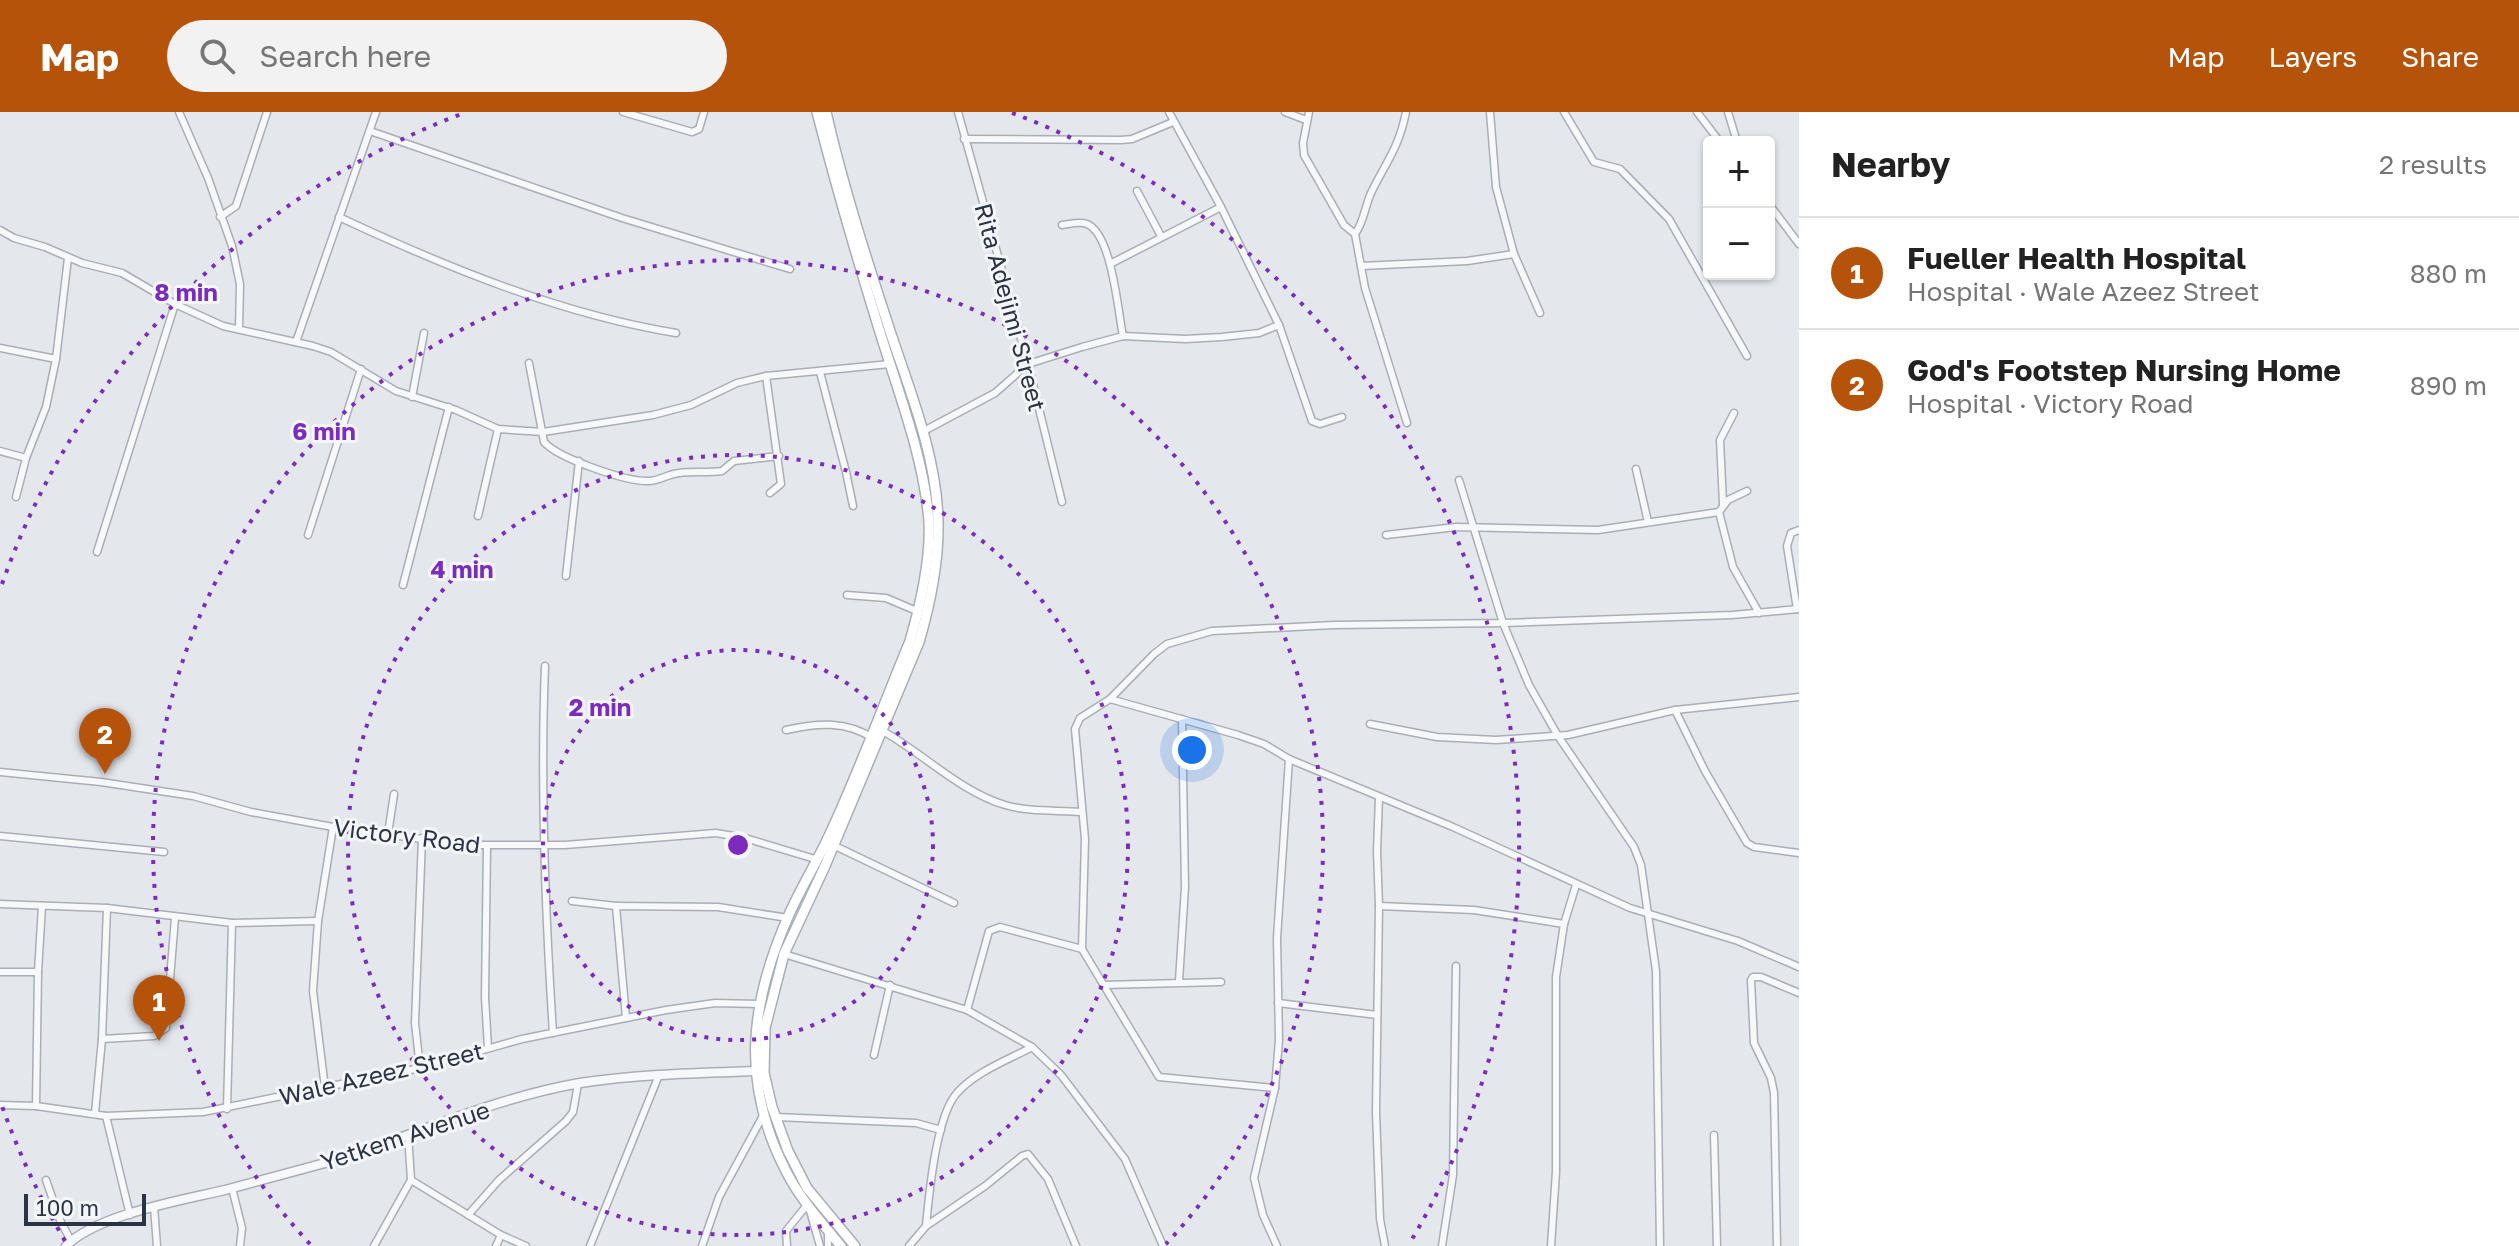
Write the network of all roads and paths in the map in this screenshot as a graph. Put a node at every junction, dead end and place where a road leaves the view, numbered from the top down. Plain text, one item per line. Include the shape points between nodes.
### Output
1 (179, 112) edge
2 (267, 112) edge
3 (376, 112) edge
4 (623, 112) edge
5 (704, 112) edge
6 (817, 112) edge
7 (826, 112) edge
8 (958, 112) edge
9 (1169, 112) edge
10 (1285, 112) edge
11 (1309, 112) edge
12 (1406, 112) edge
13 (1490, 112) edge
14 (1564, 112) edge
15 (1697, 112) edge
16 (1728, 112) edge
17 (1306, 120) junction
18 (1173, 122) junction
19 (370, 131) junction
20 (1715, 136) edge
21 (1735, 136) edge
22 (964, 139) junction
23 (1137, 191) dead end
24 (1221, 207) junction
25 (1772, 208) edge
26 (220, 217) junction
27 (339, 217) junction
28 (1062, 225) dead end
29 (0, 230) edge
30 (1355, 234) junction
31 (1161, 236) junction
32 (1799, 244) edge
33 (1514, 254) junction
34 (68, 258) junction
35 (1110, 264) junction
36 (1361, 266) junction
37 (790, 269) dead end
38 (175, 304) junction
39 (1540, 313) dead end
40 (1279, 325) junction
41 (239, 329) junction
42 (424, 333) dead end
43 (676, 333) dead end
44 (1123, 336) junction
45 (296, 342) junction
46 (0, 348) edge
47 (1747, 356) dead end
48 (56, 359) junction
49 (529, 363) dead end
50 (890, 364) junction
51 (1028, 364) junction
52 (361, 369) junction
53 (820, 372) junction
54 (766, 376) junction
55 (900, 378) junction
56 (412, 397) junction
57 (449, 407) junction
58 (1734, 413) dead end
59 (1342, 417) dead end
60 (1407, 423) dead end
61 (498, 429) junction
62 (543, 432) junction
63 (922, 432) junction
64 (0, 451) edge
65 (779, 456) junction
66 (26, 458) junction
67 (579, 461) junction
68 (1636, 469) dead end
69 (1459, 480) dead end
70 (1747, 491) dead end
71 (770, 493) dead end
72 (16, 497) dead end
73 (1062, 502) dead end
74 (1723, 504) junction
75 (853, 506) dead end
76 (1719, 512) junction
77 (478, 516) dead end
78 (1648, 522) junction
79 (1473, 528) junction
80 (1799, 530) edge
81 (308, 535) dead end
82 (1386, 535) dead end
83 (97, 552) dead end
84 (566, 576) dead end
85 (403, 585) dead end
86 (847, 595) dead end
87 (1798, 609) edge
88 (1759, 613) junction
89 (923, 614) junction
90 (1503, 623) junction
91 (915, 641) junction
92 (545, 666) dead end
93 (1799, 697) edge
94 (1110, 699) junction
95 (1675, 710) junction
96 (1182, 719) junction
97 (1370, 724) dead end
98 (786, 730) dead end
99 (876, 734) junction
100 (1558, 736) junction
101 (1289, 759) junction
102 (0, 772) edge
103 (394, 794) dead end
104 (1379, 797) junction
105 (1081, 812) junction
106 (333, 827) junction
107 (388, 834) junction
108 (0, 836) edge
109 (422, 838) junction
110 (543, 845) junction
111 (833, 845) junction
112 (487, 846) junction
113 (164, 852) dead end
114 (1799, 853) edge
115 (815, 859) junction
116 (1576, 885) junction
117 (572, 901) dead end
118 (954, 903) dead end
119 (0, 904) edge
120 (42, 906) junction
121 (616, 906) junction
122 (1379, 906) junction
123 (107, 908) junction
124 (1649, 915) junction
125 (175, 918) junction
126 (788, 918) junction
127 (318, 921) junction
128 (232, 923) junction
129 (1564, 924) junction
130 (1082, 949) junction
131 (784, 954) junction
132 (1456, 966) dead end
133 (1799, 967) edge
134 (0, 972) edge
135 (38, 972) junction
136 (1179, 981) junction
137 (1221, 982) dead end
138 (890, 985) junction
139 (1103, 985) junction
140 (1799, 993) edge
141 (1278, 1003) junction
142 (759, 1004) junction
143 (967, 1010) junction
144 (1377, 1015) junction
145 (626, 1018) junction
146 (553, 1033) junction
147 (102, 1039) junction
148 (1032, 1047) junction
149 (488, 1048) junction
150 (874, 1055) dead end
151 (420, 1068) junction
152 (756, 1071) junction
153 (659, 1075) junction
154 (578, 1084) junction
155 (325, 1088) junction
156 (1275, 1088) junction
157 (0, 1105) edge
158 (36, 1106) junction
159 (227, 1109) junction
160 (95, 1113) junction
161 (764, 1114) junction
162 (106, 1116) junction
163 (776, 1117) junction
164 (941, 1130) junction
165 (408, 1134) junction
166 (1714, 1135) dead end
167 (46, 1180) dead end
168 (411, 1180) junction
169 (232, 1188) junction
170 (808, 1206) junction
171 (154, 1207) junction
172 (130, 1215) junction
173 (468, 1215) junction
174 (832, 1226) junction
175 (926, 1226) junction
176 (501, 1235) junction
177 (68, 1243) edge
178 (157, 1246) edge
179 (240, 1246) edge
180 (374, 1246) edge
181 (496, 1246) edge
182 (526, 1246) edge
183 (590, 1246) edge
184 (702, 1246) edge
185 (787, 1246) edge
186 (820, 1246) edge
187 (828, 1246) edge
188 (841, 1246) edge
189 (855, 1246) edge
190 (909, 1246) edge
191 (1076, 1246) edge
192 (1163, 1246) edge
193 (1277, 1246) edge
194 (1385, 1246) edge
195 (1442, 1246) edge
196 (1551, 1246) edge
197 (1660, 1246) edge
198 (1717, 1246) edge
199 (1777, 1246) edge

1 - 26 street
2 - 26 street via 236,206
3 - 19 street
4 - 5 street via 692,132 699,129
6 - 50 main road
7 - 55 main road
8 - 22 street, Rita Adejimi Street
9 - 18 street
10 - 17 street
11 - 17 street
12 - 30 street via 1401,136
13 - 33 street via 1496,187
14 - 47 street via 1594,162 1620,169 1669,219
15 - 20 street
16 - 21 street
17 - 30 street via 1304,155 1344,225
18 - 22 street via 1121,140
18 - 24 street
19 - 27 street
19 - 37 street
22 - 51 street, Rita Adejimi Street
23 - 31 street
24 - 31 street
24 - 40 street
25 - 32 street
26 - 41 street via 240,284
27 - 43 street via 421,255 529,294 620,323
27 - 45 street
28 - 35 street via 1090,225
29 - 34 street
30 - 36 street
31 - 35 street
33 - 36 street
33 - 39 street
34 - 38 street via 122,273
34 - 48 street
35 - 44 street
36 - 60 street
38 - 41 street
38 - 83 street
40 - 44 street via 1222,337
40 - 59 street via 1312,421 1320,424
41 - 45 street
42 - 56 street
44 - 51 street
45 - 52 street via 331,352
46 - 48 street
48 - 66 street via 46,407
49 - 62 street
50 - 53 street
50 - 55 main road
51 - 63 street via 995,393
51 - 73 street, Rita Adejimi Street
52 - 56 street
52 - 81 street
53 - 54 street
53 - 75 street
54 - 62 street via 653,415
54 - 65 street
55 - 63 main road
55 - 89 main road via 929,523
56 - 57 street
57 - 61 street
57 - 85 street
58 - 74 street via 1720,440
61 - 62 street
61 - 77 street
62 - 67 street via 548,446
63 - 89 main road via 938,520
64 - 66 street
65 - 67 street via 740,459 722,471 649,481
65 - 71 street via 781,484
66 - 72 street
67 - 84 street
68 - 78 street
69 - 79 street
70 - 74 street
74 - 76 street
76 - 78 street
76 - 88 street via 1733,567
78 - 79 street via 1598,530
79 - 82 street
79 - 90 street
80 - 87 street via 1791,533 1787,546
86 - 89 street via 886,598
87 - 88 street
88 - 90 street
89 - 91 main road
89 - 91 main road via 915,624
90 - 94 street via 1204,633 1167,644
90 - 100 street
91 - 99 main road
92 - 110 street
93 - 95 street
94 - 96 street
94 - 105 street via 1076,724
95 - 100 street
95 - 114 street via 1747,843
96 - 101 street via 1264,744
96 - 136 street via 1185,887
97 - 100 street via 1461,739
98 - 99 street via 826,724
99 - 105 street via 909,746 960,782 1007,806
99 - 111 main road
99 - 115 main road
100 - 124 street via 1634,847
101 - 104 street
101 - 141 street
102 - 106 street, Victory Road via 193,796
103 - 107 street
104 - 116 street
104 - 122 street
105 - 130 street
106 - 107 street, Victory Road
106 - 127 street
107 - 109 street, Victory Road
108 - 113 street
109 - 112 street, Victory Road
109 - 151 street via 415,1023
110 - 112 street, Victory Road
110 - 115 street, Victory Road via 716,833
110 - 146 street
111 - 118 street
111 - 131 main road
112 - 149 street
115 - 126 main road
116 - 124 street
116 - 129 street
117 - 121 street
119 - 120 street
120 - 123 street
120 - 135 street
121 - 126 street via 718,907
121 - 145 street
122 - 129 street via 1474,910
122 - 144 street
123 - 125 street
123 - 147 street
124 - 133 street via 1738,941
124 - 197 street via 1656,971
125 - 128 street
125 - 147 street via 166,1028 154,1036
126 - 142 main road
127 - 128 street
127 - 155 street via 313,991
128 - 159 street
129 - 196 street via 1556,977
130 - 139 street
130 - 143 street via 994,928
131 - 138 street
131 - 163 main road via 763,1048
132 - 195 street via 1453,1175
134 - 135 street
135 - 158 street
136 - 137 street
136 - 139 street
138 - 143 street
138 - 150 street
139 - 156 street via 1159,1077
140 - 199 street via 1757,976 1751,980 1754,1043 1774,1093
141 - 144 street
141 - 156 street
142 - 145 street, Wale Azeez Street via 715,1003
142 - 152 main road
143 - 148 street
144 - 194 street via 1376,1141
145 - 146 street, Wale Azeez Street
146 - 149 street, Wale Azeez Street
147 - 160 street
148 - 164 street via 960,1089
148 - 192 street via 1061,1075 1125,1159
149 - 151 street, Wale Azeez Street
151 - 155 street, Wale Azeez Street
152 - 153 street, Yetkem Avenue
152 - 161 main road
153 - 154 street, Yetkem Avenue
153 - 183 street
154 - 165 street, Yetkem Avenue
154 - 173 street via 566,1121
155 - 159 street, Wale Azeez Street
156 - 193 street via 1254,1178
157 - 158 street, Wale Azeez Street
158 - 160 street, Wale Azeez Street
159 - 162 street, Wale Azeez Street
160 - 162 street, Wale Azeez Street
161 - 170 main road via 787,1174
161 - 184 street via 719,1197
162 - 172 street
163 - 164 street via 916,1123
163 - 174 main road via 807,1188
164 - 175 street
165 - 168 street
165 - 169 street, Yetkem Avenue
166 - 198 street
167 - 177 street
168 - 173 street
168 - 180 street
169 - 171 street, Yetkem Avenue
169 - 179 street via 242,1228
170 - 174 main road
170 - 185 street via 786,1231
170 - 186 street
171 - 172 street, Yetkem Avenue
171 - 178 street
172 - 177 street, Yetkem Avenue
173 - 176 street
174 - 187 street
174 - 188 main road
174 - 189 main road
175 - 190 street
175 - 191 street via 1028,1154 1048,1179
176 - 181 street
176 - 182 street

